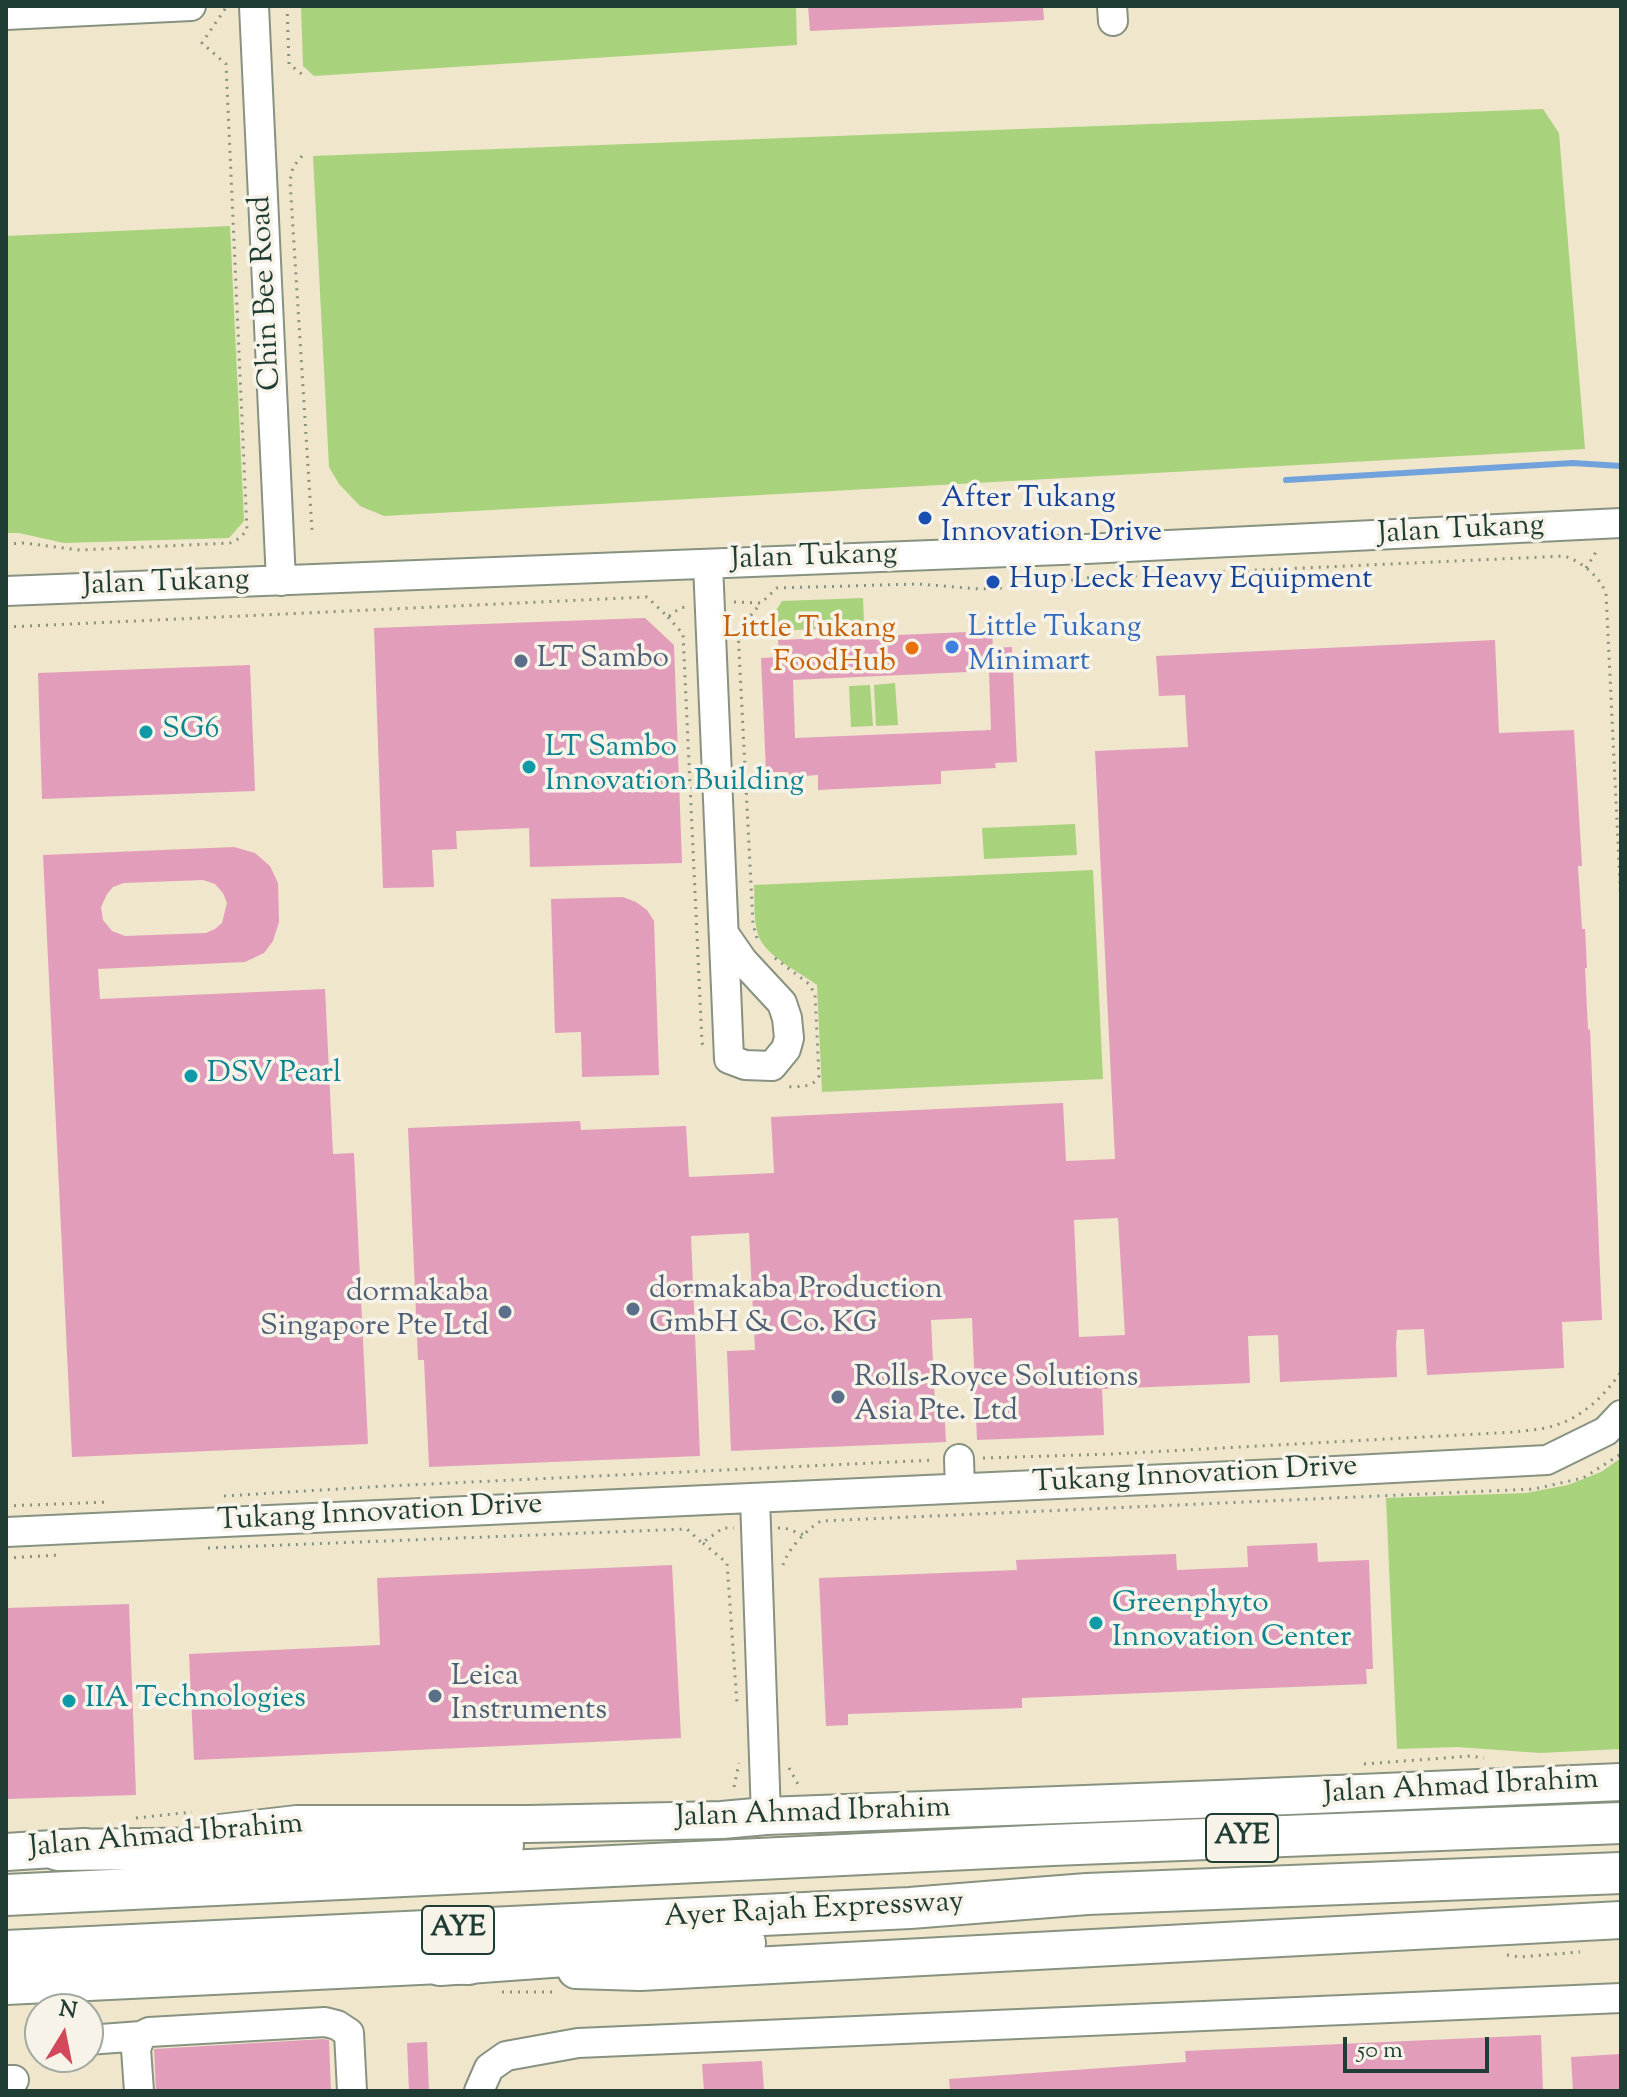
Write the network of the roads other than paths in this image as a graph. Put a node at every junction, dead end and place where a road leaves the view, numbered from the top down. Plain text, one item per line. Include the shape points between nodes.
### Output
1 (191, 6) edge
2 (254, 6) edge
3 (6, 15) edge
4 (1621, 523) edge
5 (708, 564) junction
6 (281, 581) junction
7 (6, 591) edge
8 (725, 935) dead end
9 (1621, 1415) edge
10 (959, 1459) road end
11 (960, 1488) junction
12 (755, 1498) junction
13 (6, 1532) edge
14 (1621, 1782) edge
15 (766, 1816) junction
16 (1621, 1823) edge
17 (58, 1850) junction
18 (6, 1852) edge
19 (863, 1854) junction
20 (1621, 1873) edge
21 (6, 1895) edge
22 (910, 1908) junction
23 (1621, 1920) edge
24 (6, 1951) edge
25 (440, 1965) junction
26 (6, 1986) edge
27 (1621, 1998) edge
28 (141, 2036) junction
29 (104, 2039) edge
30 (139, 2091) edge
31 (352, 2091) edge
32 (479, 2091) edge

1 - 3 street
2 - 6 street, Chin Bee Road
4 - 5 street, Jalan Tukang
5 - 6 street, Jalan Tukang
5 - 8 street
6 - 7 street, Jalan Tukang
9 - 11 street, Tukang Innovation Drive via 1606,1431 1547,1460
10 - 11 street
11 - 12 street, Tukang Innovation Drive
12 - 13 street, Tukang Innovation Drive
12 - 15 street
14 - 15 main road, Jalan Ahmad Ibrahim
15 - 17 main road, Jalan Ahmad Ibrahim via 297,1824
16 - 19 highway, Ayer Rajah Expressway / AYE
17 - 18 main road, Jalan Ahmad Ibrahim
17 - 19 highway via 621,1844
19 - 21 highway, Ayer Rajah Expressway / AYE
20 - 22 highway, Ayer Rajah Expressway / AYE via 1087,1894
22 - 24 highway, Ayer Rajah Expressway / AYE
22 - 25 highway via 882,1927 838,1933
23 - 25 main road via 640,1972
25 - 26 main road
27 - 32 street via 578,2043 506,2056 489,2068
28 - 29 street
28 - 30 street via 136,2049
28 - 31 street via 337,2025 349,2033

